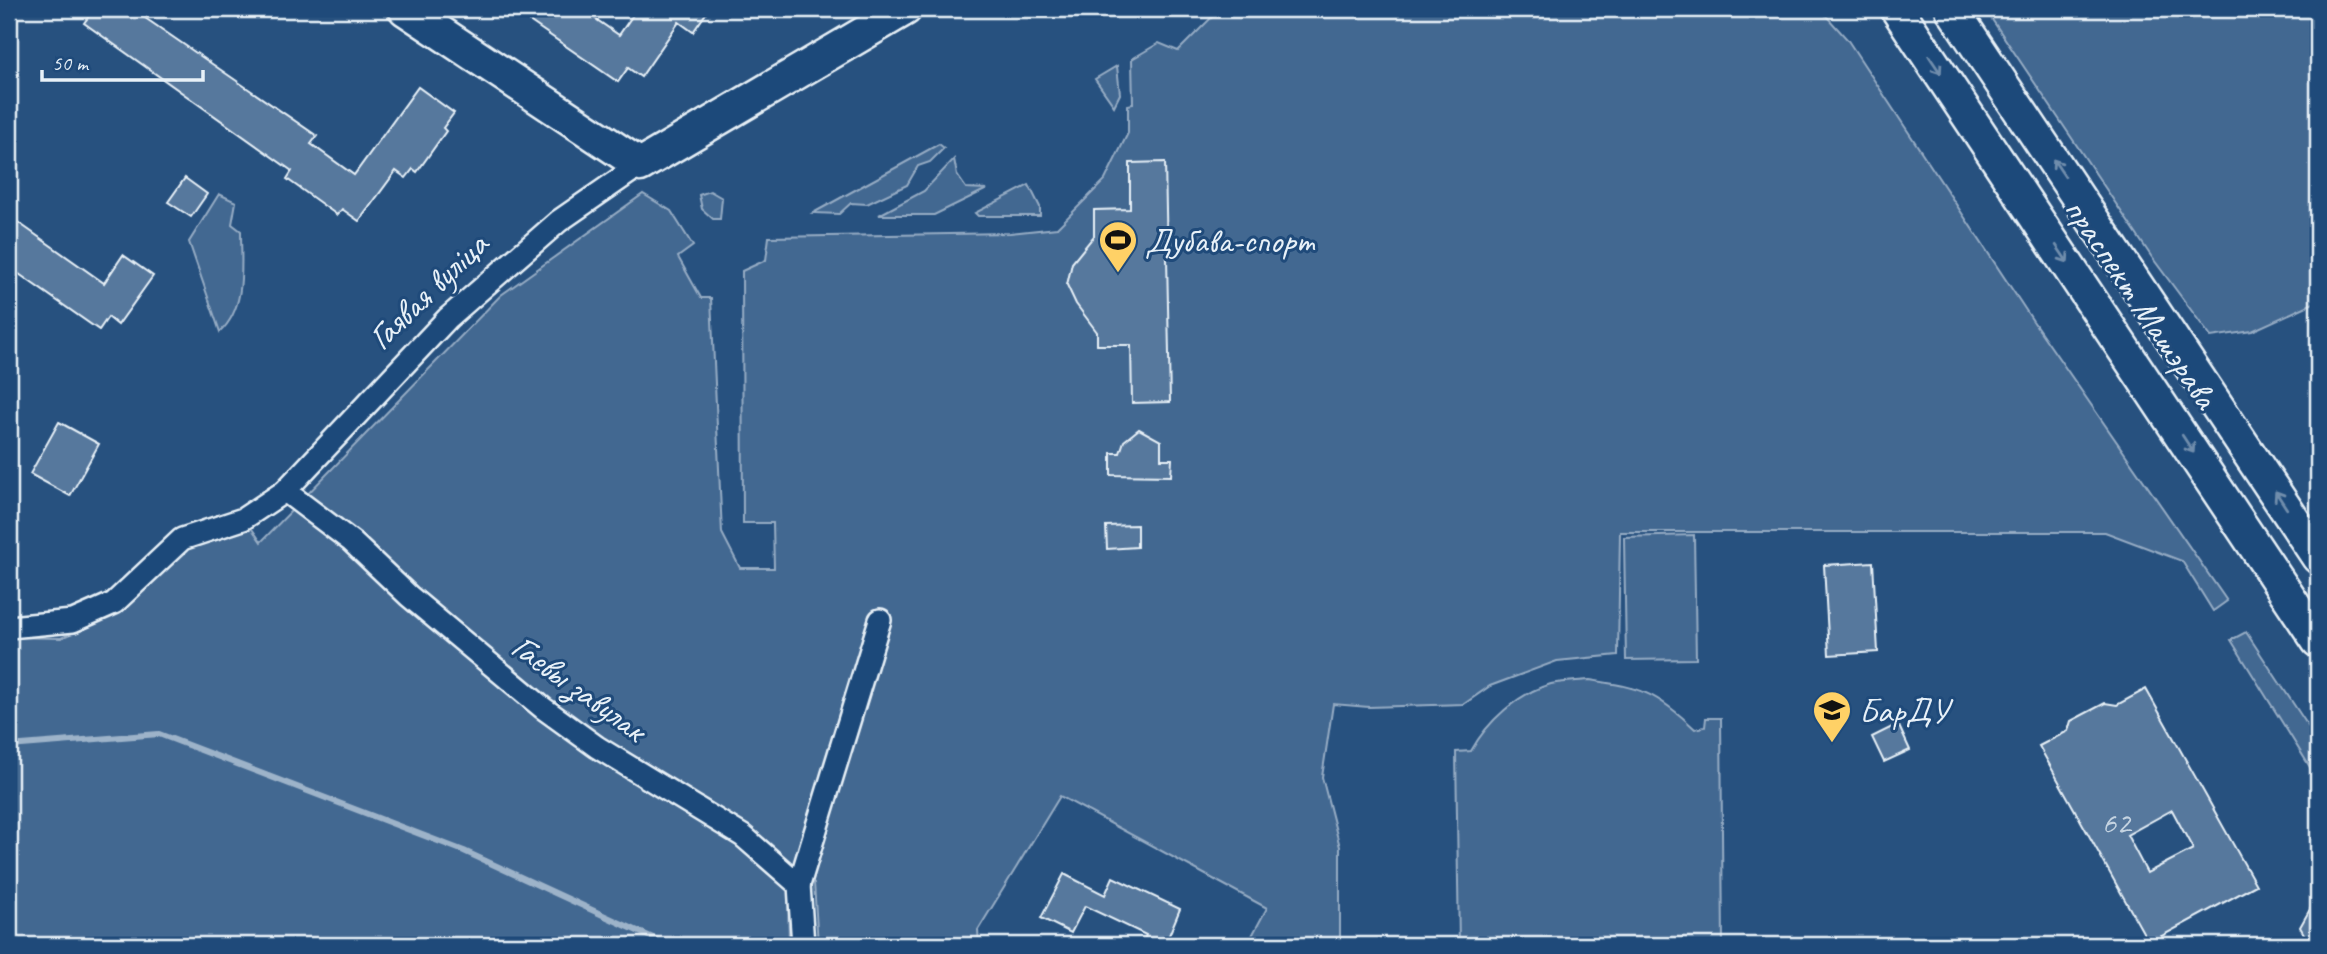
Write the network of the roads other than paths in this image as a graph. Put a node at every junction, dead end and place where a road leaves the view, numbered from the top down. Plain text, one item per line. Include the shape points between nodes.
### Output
1 (405, 9) edge
2 (905, 9) edge
3 (1897, 9) edge
4 (1952, 9) edge
5 (640, 165) junction
6 (285, 491) junction
7 (2318, 557) edge
8 (880, 620) dead end
9 (9, 627) edge
10 (2318, 641) edge
11 (799, 885) junction
12 (803, 945) edge

1 - 5 main road
2 - 5 main road, Гаявая вуліца
3 -> 10 main road, праспект Машэрава
7 -> 4 main road, праспект Машэрава
5 - 6 street, Гаявая вуліца via 559,221 448,318
6 - 9 street, Гаявая вуліца via 243,519 183,539 114,603 73,621
6 - 11 street, Гаевы завулак via 351,541 543,708 597,747 743,836
8 - 11 street
11 - 12 street

